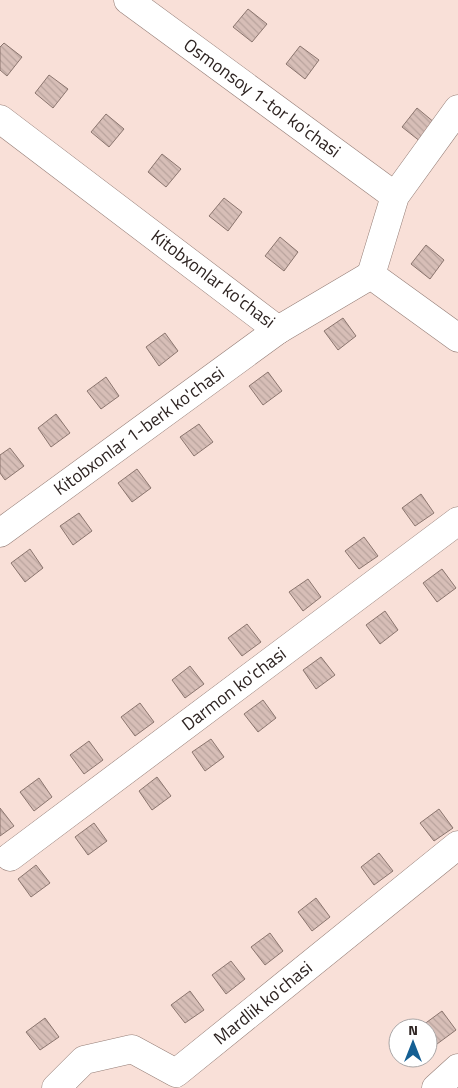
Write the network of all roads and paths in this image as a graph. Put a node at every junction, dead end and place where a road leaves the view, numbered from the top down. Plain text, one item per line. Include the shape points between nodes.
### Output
1 (128, 0) edge
2 (458, 109) edge
3 (0, 119) edge
4 (395, 196) junction
5 (371, 275) junction
6 (278, 330) junction
7 (458, 338) edge
8 (458, 521) edge
9 (0, 533) edge
10 (458, 845) edge
11 (10, 857) dead end
12 (458, 1068) edge
13 (182, 1081) edge
14 (56, 1088) edge
15 (436, 1088) edge

1 - 4 street, Osmonsoy 1-tor ko'chasi
2 - 4 street
3 - 6 street, Kitobxonlar ko'chasi
4 - 5 street
5 - 6 street, Kitobxonlar ko'chasi
5 - 7 street
6 - 9 street, Kitobxonlar 1-berk ko'chasi
8 - 11 street, Darmon ko'chasi
10 - 13 street, Mardlik ko'chasi
12 - 15 street
13 - 14 street, Mardlik ko'chasi via 132,1049 84,1060

